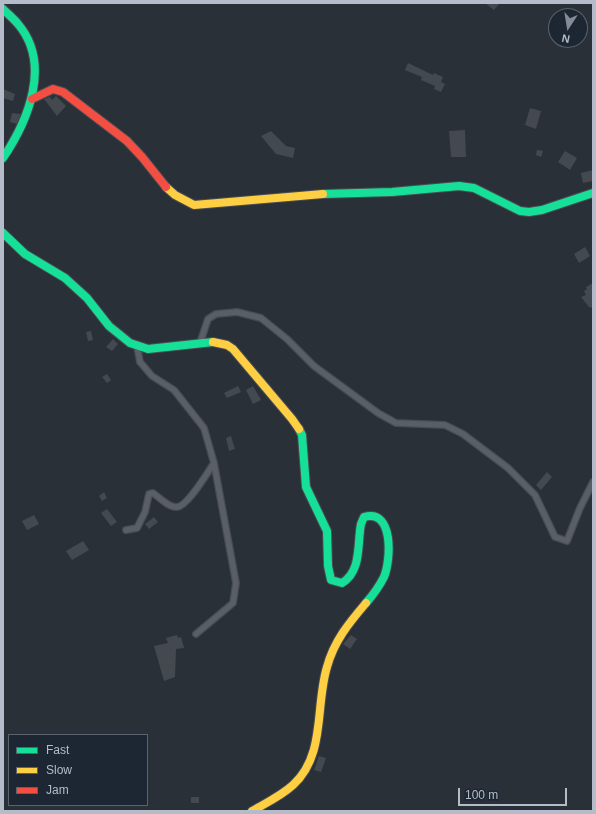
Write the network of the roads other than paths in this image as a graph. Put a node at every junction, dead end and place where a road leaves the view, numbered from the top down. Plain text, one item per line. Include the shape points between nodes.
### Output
1 (3, 9) edge
2 (32, 98) junction
3 (3, 158) edge
4 (593, 193) edge
5 (3, 233) edge
6 (200, 343) junction
7 (137, 346) junction
8 (214, 463) junction
9 (593, 482) edge
10 (126, 530) dead end
11 (196, 634) dead end
12 (252, 811) edge

1 - 2 main road via 17,20 27,35 35,80
2 - 3 main road via 25,120
2 - 4 main road via 53,89 63,92 136,150 158,181 176,198 194,205 459,186 474,188 520,211 530,212
5 - 7 main road via 25,254 65,278 87,298 109,326
6 - 7 main road via 153,349
6 - 9 street via 208,319 216,314 237,312 261,318 314,366 378,413 396,423 445,425 463,434 508,468 535,495 555,537 567,541
6 - 12 main road via 222,343 233,349 299,429 304,448 306,487 327,531 331,580 342,584 352,574 364,517 373,516 379,519 386,529 390,545 380,584 338,639 331,656 321,693 319,732 312,759 298,781
7 - 8 street via 140,362 152,376 174,390 204,428
8 - 10 street via 185,504 170,506 153,493 149,494 145,512 137,528
8 - 11 street via 236,583 232,602

